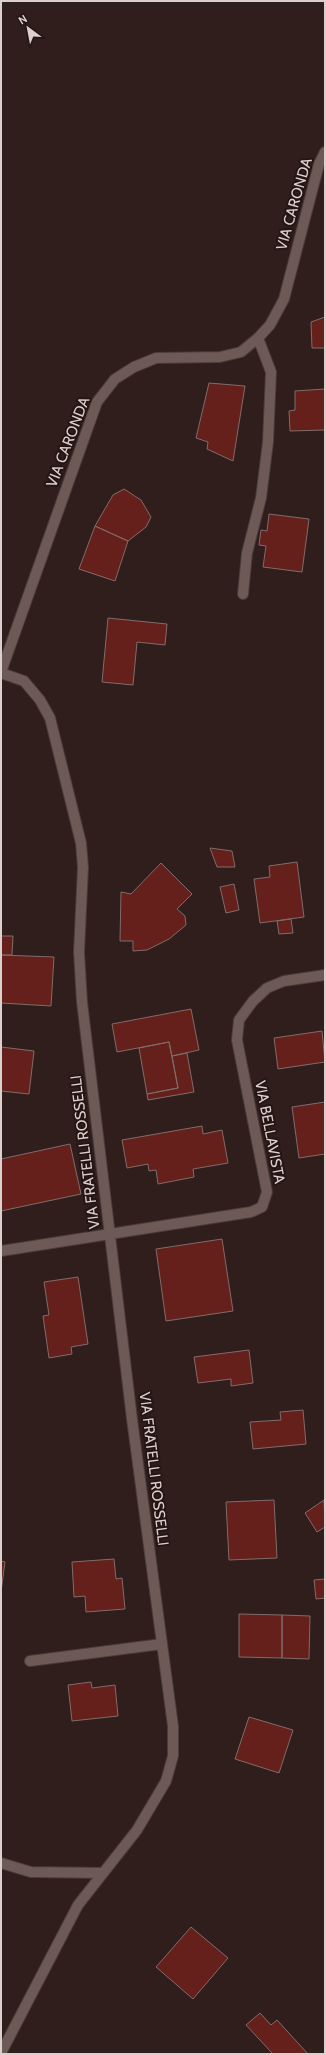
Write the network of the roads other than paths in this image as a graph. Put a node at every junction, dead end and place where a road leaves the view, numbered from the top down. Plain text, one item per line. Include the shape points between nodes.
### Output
1 (325, 152) edge
2 (258, 338) junction
3 (243, 594) dead end
4 (1, 672) edge
5 (325, 975) edge
6 (110, 1235) junction
7 (1, 1251) edge
8 (162, 1644) junction
9 (30, 1661) dead end
10 (1, 1863) edge
11 (103, 1873) junction
12 (1, 2053) edge

1 - 2 street, VIA CARONDA via 319,164 284,299 270,325
2 - 3 street via 271,372 268,442 261,498 247,553
2 - 4 street, VIA CARONDA via 241,352 220,357 156,358 134,366 115,379 97,402
4 - 6 street, VIA FRATELLI ROSSELLI via 24,682 40,700 50,718 81,843 83,867 79,952 82,1002
5 - 6 street, VIA BELLAVISTA via 284,981 267,988 239,1020 237,1040 267,1192 262,1207 251,1212
6 - 7 street, VIA BELLAVISTA
6 - 8 street, VIA FRATELLI ROSSELLI
8 - 9 street
8 - 11 street, VIA FRATELLI ROSSELLI via 174,1726 173,1756 166,1781 137,1830
10 - 11 street via 31,1872
11 - 12 street, VIA FRATELLI ROSSELLI via 78,1905

